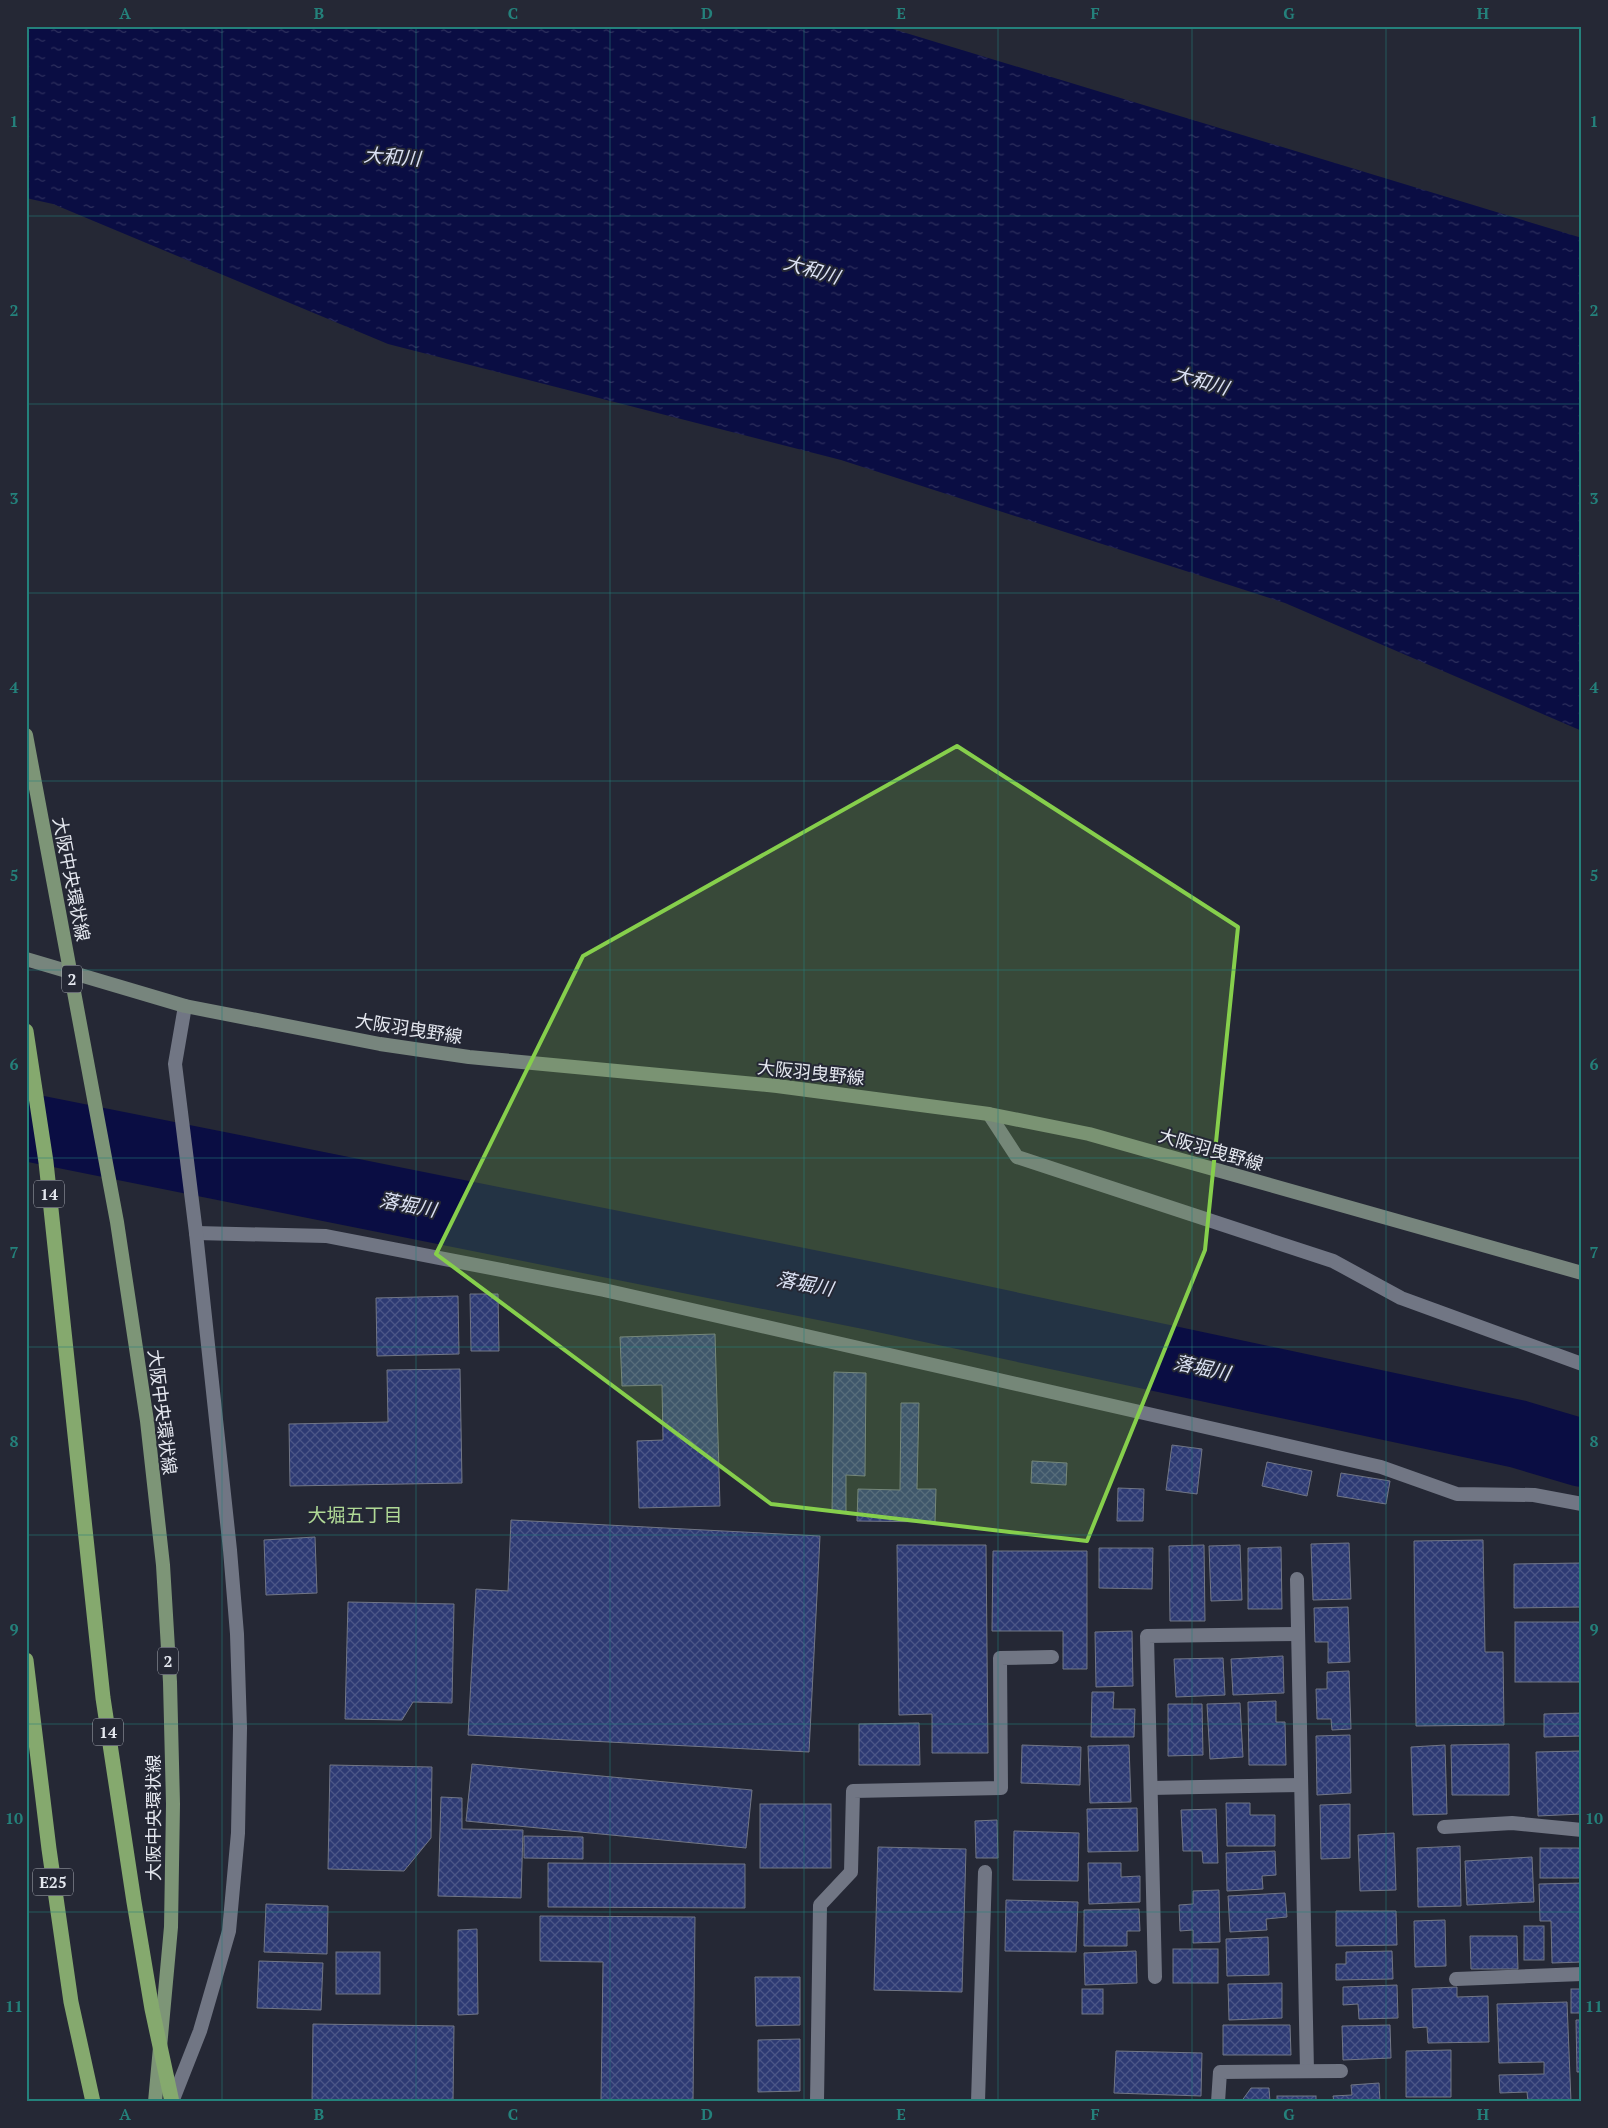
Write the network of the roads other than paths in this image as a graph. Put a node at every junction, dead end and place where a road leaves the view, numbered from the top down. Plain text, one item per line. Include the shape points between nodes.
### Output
1 (26, 735) edge
2 (26, 959) edge
3 (185, 1006) junction
4 (26, 1031) edge
5 (989, 1114) junction
6 (196, 1233) junction
7 (1582, 1273) edge
8 (1582, 1364) edge
9 (1582, 1504) edge
10 (1297, 1580) dead end
11 (1298, 1634) junction
12 (1052, 1657) dead end
13 (26, 1660) edge
14 (1301, 1785) junction
15 (1151, 1788) junction
16 (1444, 1827) dead end
17 (1582, 1830) edge
18 (985, 1872) dead end
19 (1582, 1974) edge
20 (1155, 1977) dead end
21 (1456, 1979) dead end
22 (1307, 2071) junction
23 (1341, 2071) dead end
24 (93, 2102) edge
25 (155, 2102) edge
26 (172, 2102) edge
27 (817, 2102) edge
28 (978, 2102) edge
29 (1218, 2102) edge

1 - 25 main road, 大阪中央環状線 / 2 via 117,1222 147,1421 163,1565 173,1804 171,1928
2 - 3 main road, 大阪羽曳野線
3 - 5 main road, 大阪羽曳野線 via 380,1044 470,1057 777,1086
3 - 6 street via 176,1064
4 - 26 highway, 14 via 46,1162 103,1698 135,1912
5 - 7 main road, 大阪羽曳野線 via 1089,1134
5 - 8 street via 1017,1157 1333,1261 1401,1298
6 - 9 street via 326,1236 374,1245 614,1292 1381,1466 1457,1494 1534,1495
6 - 26 street via 237,1634 240,1728 238,1833 229,1931 200,2031
10 - 11 street
11 - 14 street
11 - 15 street via 1147,1636
12 - 27 street via 1000,1658 1001,1788 853,1792 851,1872 820,1905
13 - 24 highway, E25 via 71,2002
14 - 15 street
14 - 22 street
15 - 20 street
16 - 17 street via 1512,1823
18 - 28 street
19 - 21 street
22 - 23 street
22 - 29 street via 1220,2072

